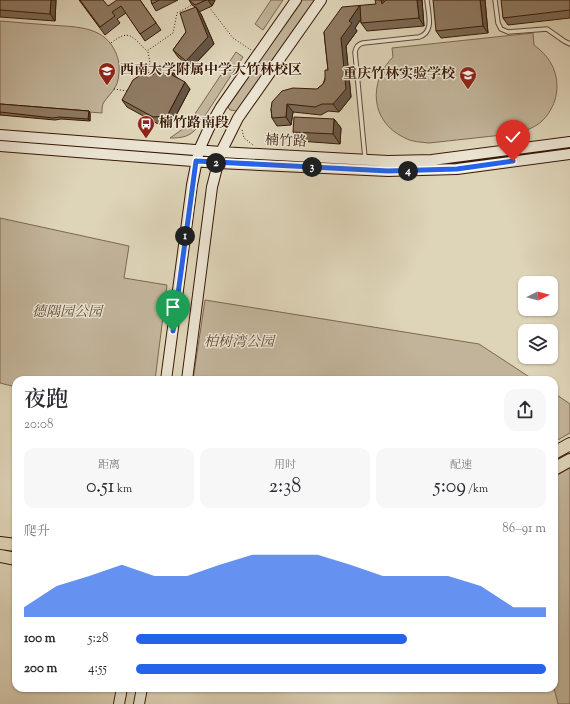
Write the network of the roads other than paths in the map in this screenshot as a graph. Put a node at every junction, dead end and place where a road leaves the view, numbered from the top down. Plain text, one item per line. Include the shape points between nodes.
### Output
1 (296, 0) edge
2 (321, 0) edge
3 (427, 0) edge
4 (495, 0) edge
5 (570, 44) edge
6 (0, 135) edge
7 (570, 142) edge
8 (0, 146) edge
9 (199, 150) junction
10 (221, 152) junction
11 (570, 154) edge
12 (366, 160) junction
13 (196, 161) junction
14 (218, 163) junction
15 (167, 376) edge
16 (188, 376) edge
17 (570, 444) edge
18 (558, 451) edge
19 (570, 460) edge
20 (558, 466) edge
21 (0, 543) edge
22 (12, 544) edge
23 (0, 556) edge
24 (12, 558) edge
25 (121, 692) edge
26 (141, 692) edge
27 (119, 704) edge
28 (139, 704) edge

1 - 9 main road via 255,53 221,107
2 - 10 main road via 238,118
3 - 12 lane via 429,30 426,33 419,37 363,43 356,47
4 - 5 lane via 501,29 508,32 547,29
6 - 9 main road, 楠竹路
7 - 12 main road, 楠竹路 via 432,160
8 - 13 main road, 楠竹路
9 - 10 main road, 楠竹路
9 - 13 main road
10 - 12 main road, 楠竹路
10 - 14 main road
11 - 14 main road, 楠竹路 via 457,169 411,171
13 - 14 main road, 楠竹路
13 - 15 main road
14 - 16 main road via 212,187
17 - 18 main road
19 - 20 main road
21 - 22 main road
23 - 24 main road
25 - 27 main road
26 - 28 main road

